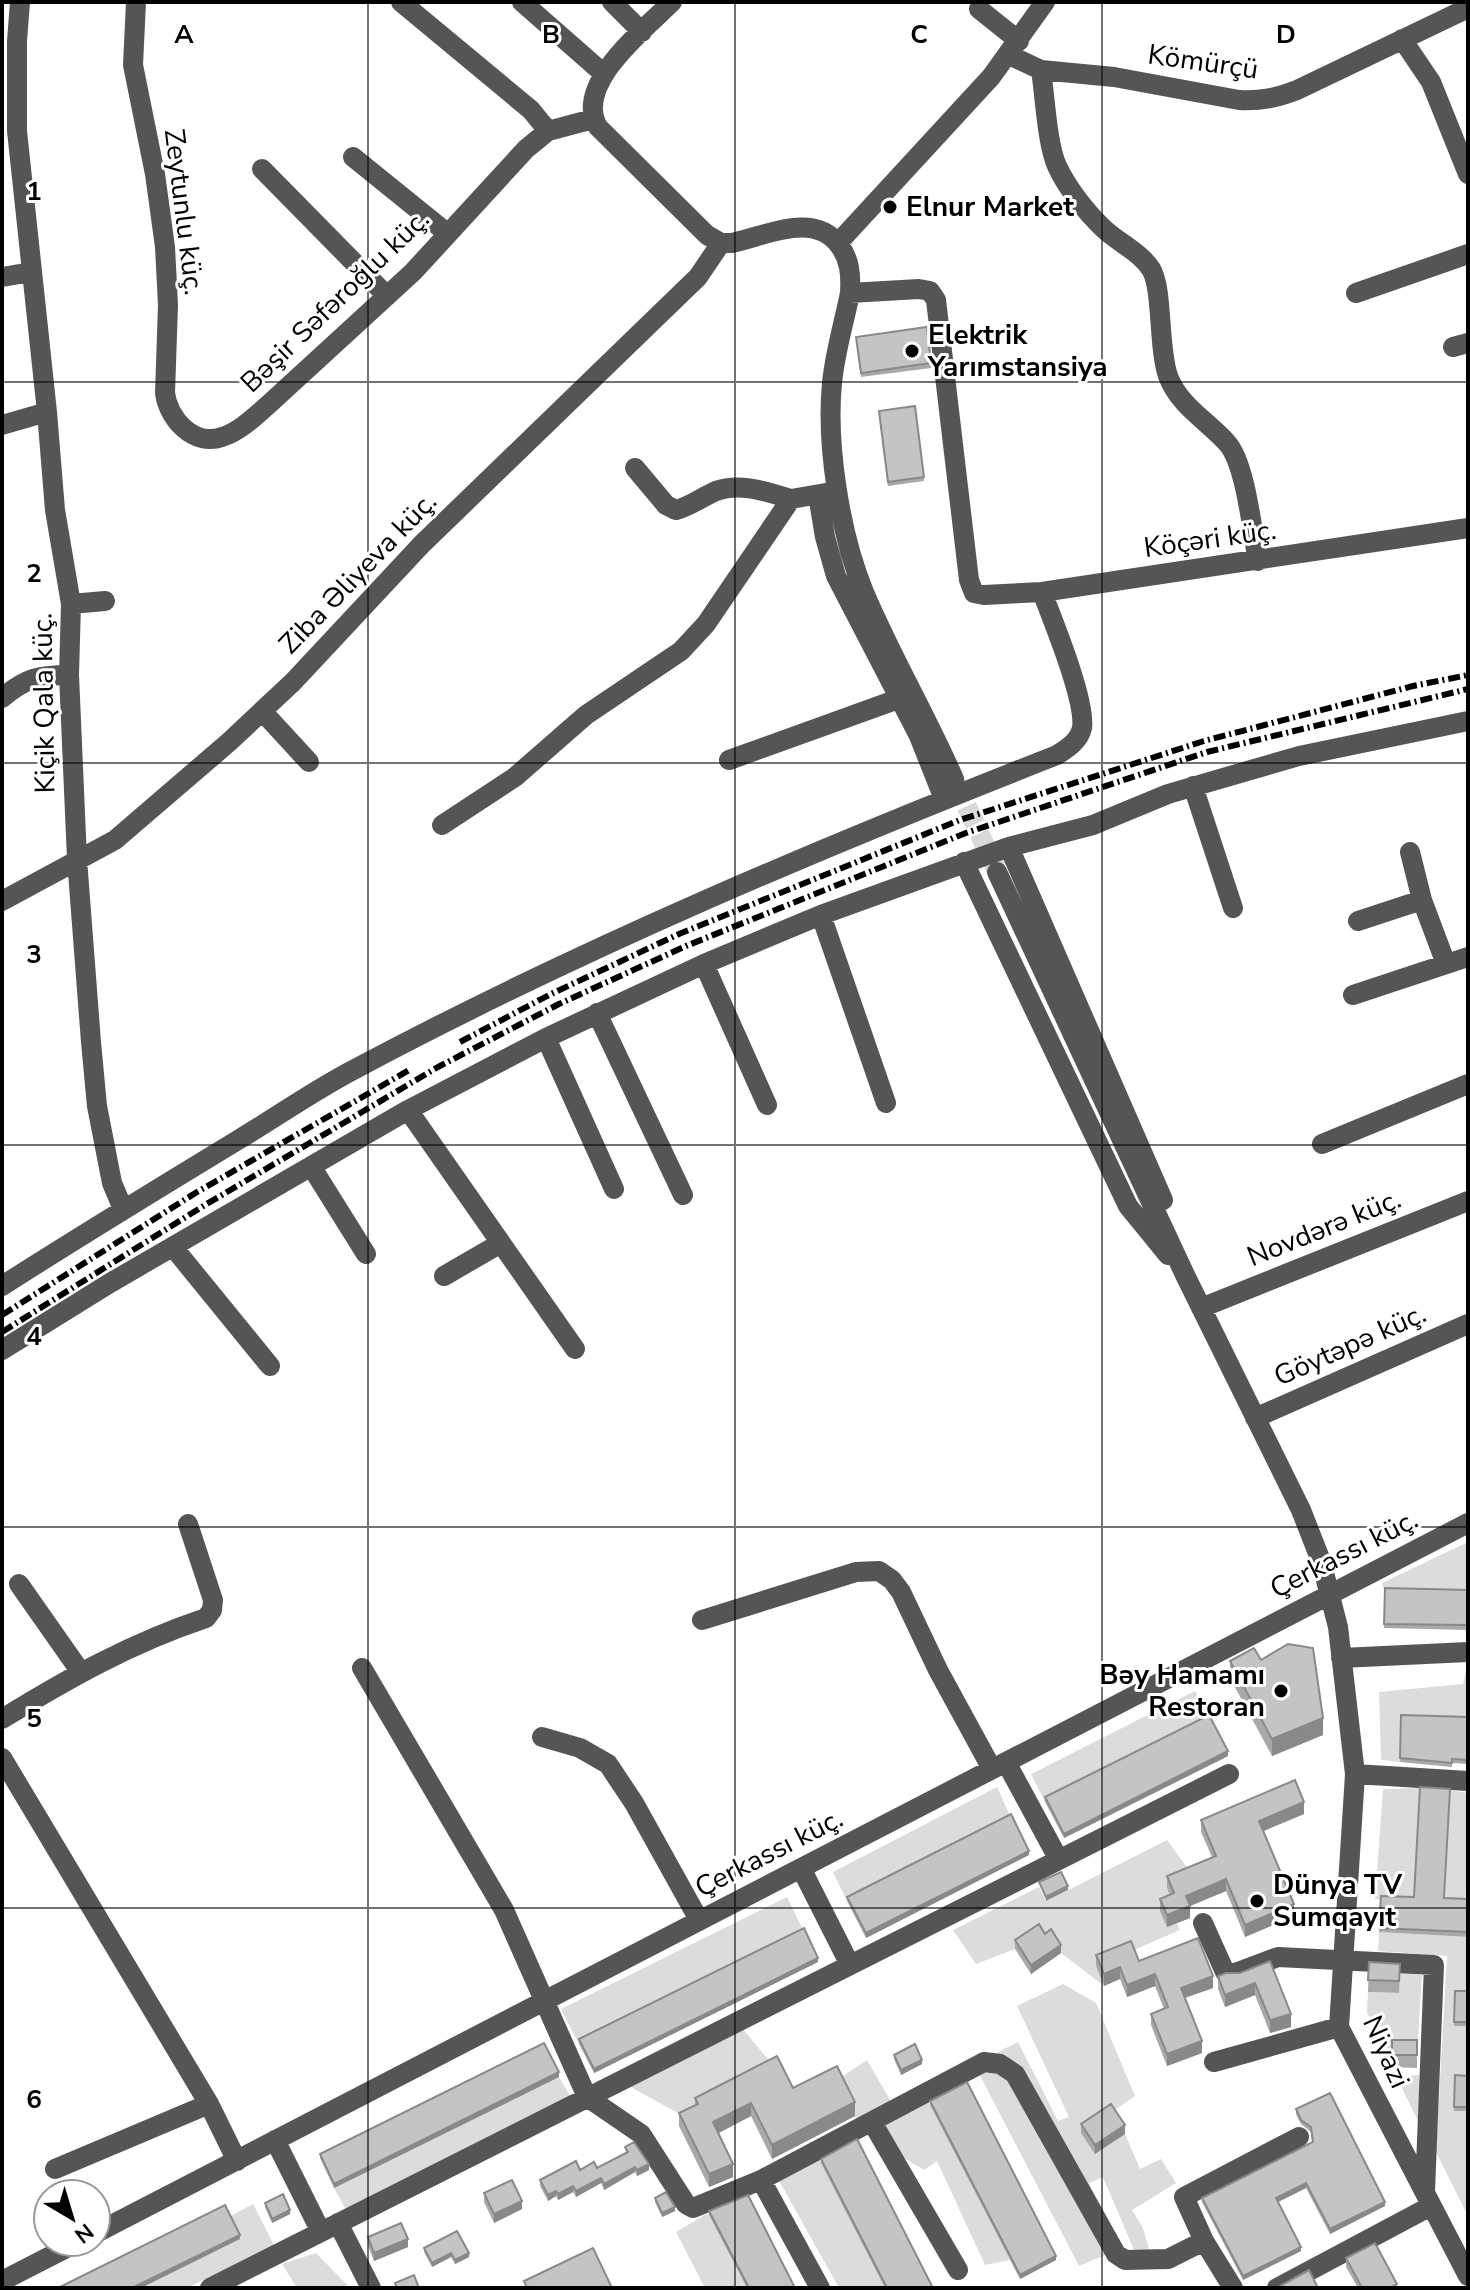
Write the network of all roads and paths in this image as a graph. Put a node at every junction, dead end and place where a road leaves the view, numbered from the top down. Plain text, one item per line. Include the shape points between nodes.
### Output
1 (20, 2) edge
2 (136, 2) edge
3 (401, 2) edge
4 (522, 2) edge
5 (612, 2) edge
6 (672, 2) edge
7 (1045, 2) edge
8 (1468, 8) edge
9 (979, 9) dead end
10 (642, 32) junction
11 (1402, 39) junction
12 (1014, 48) junction
13 (1041, 70) junction
14 (604, 74) junction
15 (593, 119) junction
16 (548, 131) junction
17 (353, 157) dead end
18 (262, 169) dead end
19 (1468, 174) edge
20 (447, 233) junction
21 (721, 243) junction
22 (838, 243) junction
23 (1468, 254) edge
24 (31, 272) junction
25 (2, 277) edge
26 (850, 293) junction
27 (1356, 293) dead end
28 (387, 296) junction
29 (47, 412) junction
30 (2, 425) edge
31 (179, 426) joint
32 (635, 468) dead end
33 (828, 493) junction
34 (791, 499) junction
35 (1468, 528) edge
36 (1258, 561) junction
37 (1042, 592) junction
38 (105, 601) dead end
39 (71, 604) junction
40 (69, 675) junction
41 (2, 698) edge
42 (901, 698) junction
43 (262, 711) junction
44 (1468, 721) edge
45 (729, 760) dead end
46 (309, 762) dead end
47 (954, 779) tunnel mouth
48 (1193, 786) junction
49 (944, 799) junction
50 (442, 825) dead end
51 (1009, 847) junction
52 (1410, 852) dead end
53 (77, 859) junction
54 (964, 862) junction
55 (997, 872) tunnel mouth
56 (1422, 900) junction
57 (2, 901) edge
58 (1233, 908) dead end
59 (821, 915) junction
60 (1358, 921) dead end
61 (1468, 957) edge
62 (704, 964) junction
63 (1446, 964) junction
64 (1353, 995) dead end
65 (597, 1013) junction
66 (546, 1038) junction
67 (1468, 1084) edge
68 (886, 1103) dead end
69 (767, 1105) dead end
70 (408, 1110) junction
71 (1322, 1144) dead end
72 (311, 1166) junction
73 (614, 1189) dead end
74 (683, 1195) dead end
75 (1468, 1201) edge
76 (123, 1209) junction
77 (501, 1243) junction
78 (173, 1247) junction
79 (366, 1254) dead end
80 (444, 1276) dead end
81 (1186, 1277) junction
82 (2, 1286) edge
83 (1201, 1308) junction
84 (1468, 1324) edge
85 (575, 1349) dead end
86 (2, 1350) edge
87 (270, 1366) dead end
88 (1255, 1418) junction
89 (1468, 1523) edge
90 (188, 1524) dead end
91 (19, 1584) dead end
92 (1331, 1592) junction
93 (702, 1620) dead end
94 (1468, 1652) edge
95 (1341, 1658) junction
96 (362, 1668) dead end
97 (80, 1671) junction
98 (2, 1719) edge
99 (542, 1737) dead end
100 (2, 1758) edge
101 (999, 1766) junction
102 (1229, 1774) dead end
103 (1355, 1774) junction
104 (1468, 1781) edge
105 (1059, 1860) junction
106 (801, 1868) junction
107 (699, 1920) junction
108 (1203, 1923) dead end
109 (1345, 1962) junction
110 (850, 1965) junction
111 (542, 2000) junction
112 (1339, 2027) junction
113 (1214, 2062) dead end
114 (587, 2097) junction
115 (209, 2104) junction
116 (872, 2122) junction
117 (1299, 2137) dead end
118 (275, 2140) junction
119 (237, 2161) junction
120 (55, 2169) dead end
121 (761, 2180) junction
122 (1428, 2200) junction
123 (112, 2225) edge
124 (330, 2228) junction
125 (1204, 2241) junction
126 (1462, 2246) edge
127 (47, 2258) edge
128 (958, 2270) dead end
129 (1468, 2276) edge
130 (2, 2281) edge
131 (210, 2288) edge
132 (371, 2288) edge
133 (820, 2288) edge
134 (1233, 2288) edge
135 (1277, 2288) edge

1 - 24 street, Kiçik Qala küç. via 17,131
2 - 31 street, Zeytunlu küç. via 133,65 165,247 165,393
3 - 16 street via 531,110
4 - 14 street
5 - 10 street
6 - 10 street
7 - 12 street
8 - 11 street, Kömürçü
9 - 12 street, Kömürçü
10 - 14 street
11 - 13 street, Kömürçü via 1297,90 1259,101
11 - 19 street via 1431,82
12 - 13 street, Kömürçü
12 - 22 street
13 - 36 street via 1057,167 1088,213 1149,266 1168,377 1239,462
14 - 15 street via 592,98
15 - 16 street, Bəşir Səfəroğlu küç.
15 - 21 street
16 - 20 street, Bəşir Səfəroğlu küç.
17 - 20 street
18 - 28 street
20 - 28 street, Bəşir Səfəroğlu küç.
21 - 22 street via 806,227 821,229
21 - 43 street, Ziba Əliyeva küç. via 698,277 422,544
22 - 26 street via 850,269
23 - 27 street
24 - 25 street
24 - 29 street, Kiçik Qala küç.
26 - 33 street via 832,386
26 - 37 street, Köçəri küç. via 919,289 930,291 936,300 969,580 974,593 984,595
28 - 31 street, Bəşir Səfəroğlu küç. via 243,426 209,439
29 - 30 street
29 - 39 street, Kiçik Qala küç. via 55,510
32 - 34 street via 676,510 717,491 745,487
33 - 34 street
33 - 42 street via 827,546 836,576
33 - 47 street via 864,591
34 - 50 street via 706,624 681,651 597,707 515,777
35 - 36 street, Köçəri küç.
36 - 37 street, Köçəri küç.
37 - 49 street via 1076,691 1079,737 1057,755
38 - 39 street
39 - 40 street, Kiçik Qala küç.
40 - 41 street via 30,679
40 - 53 street, Kiçik Qala küç.
42 - 45 street
42 - 49 street
43 - 46 street
43 - 53 street, Ziba Əliyeva küç. via 115,840
44 - 48 street via 1299,756
48 - 51 street via 1076,830
48 - 58 street
49 - 76 street via 661,921 369,1062
51 - 54 street
51 - 81 street via 1161,1191
52 - 56 street
53 - 57 street, Ziba Əliyeva küç.
53 - 76 street, Kiçik Qala küç. via 97,1106 112,1183
54 - 59 street
54 - 81 street via 1128,1206
55 - 81 street
56 - 60 street
56 - 63 street
59 - 62 street
59 - 68 street
61 - 63 street
62 - 65 street
62 - 69 street
63 - 64 street
65 - 66 street
65 - 74 street
66 - 70 street
66 - 73 street
67 - 71 street
70 - 72 street
70 - 77 street
72 - 78 street
72 - 79 street
75 - 83 street, Novdərə küç.
76 - 82 street
77 - 80 street
77 - 85 street
78 - 86 street
78 - 87 street
81 - 83 street, Niyazi
83 - 88 street, Niyazi
84 - 88 street, Göytəpə küç.
88 - 92 street, Niyazi via 1311,1533
89 - 92 street, Çerkassı küç.
90 - 97 street via 212,1610 206,1618 141,1641
91 - 97 street
92 - 95 street, Niyazi
92 - 101 street, Çerkassı küç.
93 - 101 street via 856,1572 879,1571 901,1592 938,1670
94 - 95 street
95 - 103 street, Niyazi
96 - 111 street via 504,1910
97 - 98 street
99 - 107 street via 580,1748 608,1764
100 - 115 street
101 - 105 street
101 - 106 street, Çerkassı küç.
102 - 105 street
103 - 104 street
103 - 109 street, Niyazi
105 - 110 street
106 - 107 street, Çerkassı küç.
106 - 110 street
107 - 111 street, Çerkassı küç.
108 - 109 street via 1225,1972 1278,1957
109 - 112 street, Niyazi
109 - 122 street via 1434,1965
110 - 114 street
111 - 114 street
111 - 118 street, Çerkassı küç.
112 - 113 street
112 - 122 street, Niyazi
114 - 121 street via 641,2134 693,2208
114 - 124 street
115 - 119 street
115 - 120 street
116 - 121 street
116 - 125 street via 984,2062 1000,2064 1015,2074 1116,2254 1125,2260 1168,2259
116 - 128 street
117 - 125 street via 1184,2197
118 - 119 street, Çerkassı küç.
118 - 124 street
119 - 123 street, Çerkassı küç.
121 - 133 street
122 - 126 street, Niyazi
122 - 135 street
124 - 131 street
124 - 132 street
125 - 134 street
126 - 129 street, Niyazi
127 - 130 street

